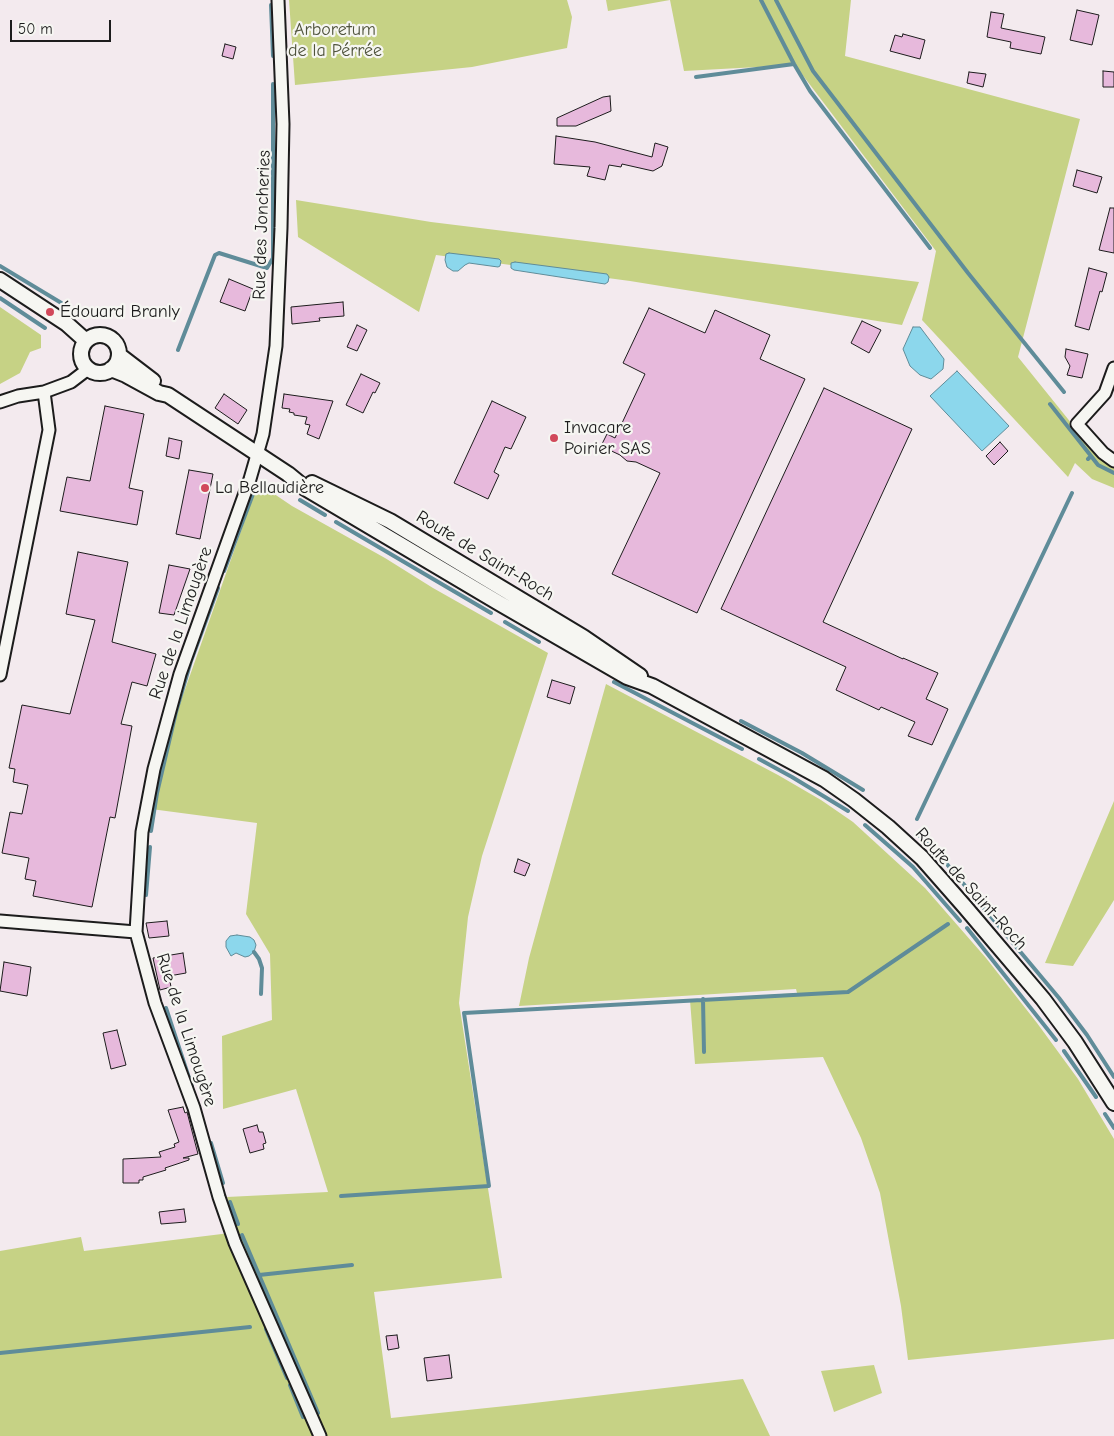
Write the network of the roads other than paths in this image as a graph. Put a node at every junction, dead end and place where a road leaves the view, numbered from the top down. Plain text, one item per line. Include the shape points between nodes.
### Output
1 (278, 0) edge
2 (0, 280) edge
3 (86, 341) junction
4 (118, 355) junction
5 (1114, 368) edge
6 (88, 369) junction
7 (111, 369) junction
8 (44, 392) junction
9 (168, 395) junction
10 (0, 402) edge
11 (258, 452) junction
12 (1114, 460) edge
13 (0, 675) edge
14 (0, 921) edge
15 (136, 932) junction
16 (1114, 1104) edge
17 (320, 1436) edge

1 - 11 street, Rue des Joncheries via 283,124 276,346
2 - 3 street via 67,324
3 - 4 street via 98,335 110,338
3 - 6 street via 81,358
4 - 7 street
4 - 9 street, Route de Saint-Roch
5 - 12 street via 1105,393 1077,424 1103,453
6 - 7 street via 100,373
6 - 8 street via 71,382
7 - 9 street, Route de Saint-Roch
8 - 10 street
8 - 13 street via 49,430
9 - 11 street, Route de Saint-Roch
11 - 15 street, Rue de la Limougère via 180,674 154,769 142,832
11 - 16 street, Route de Saint-Roch via 312,493 499,604 627,677 652,686 824,780 854,800 922,858 1043,999
14 - 15 street
15 - 17 street, Rue de la Limougère via 155,1003 194,1108 235,1243

